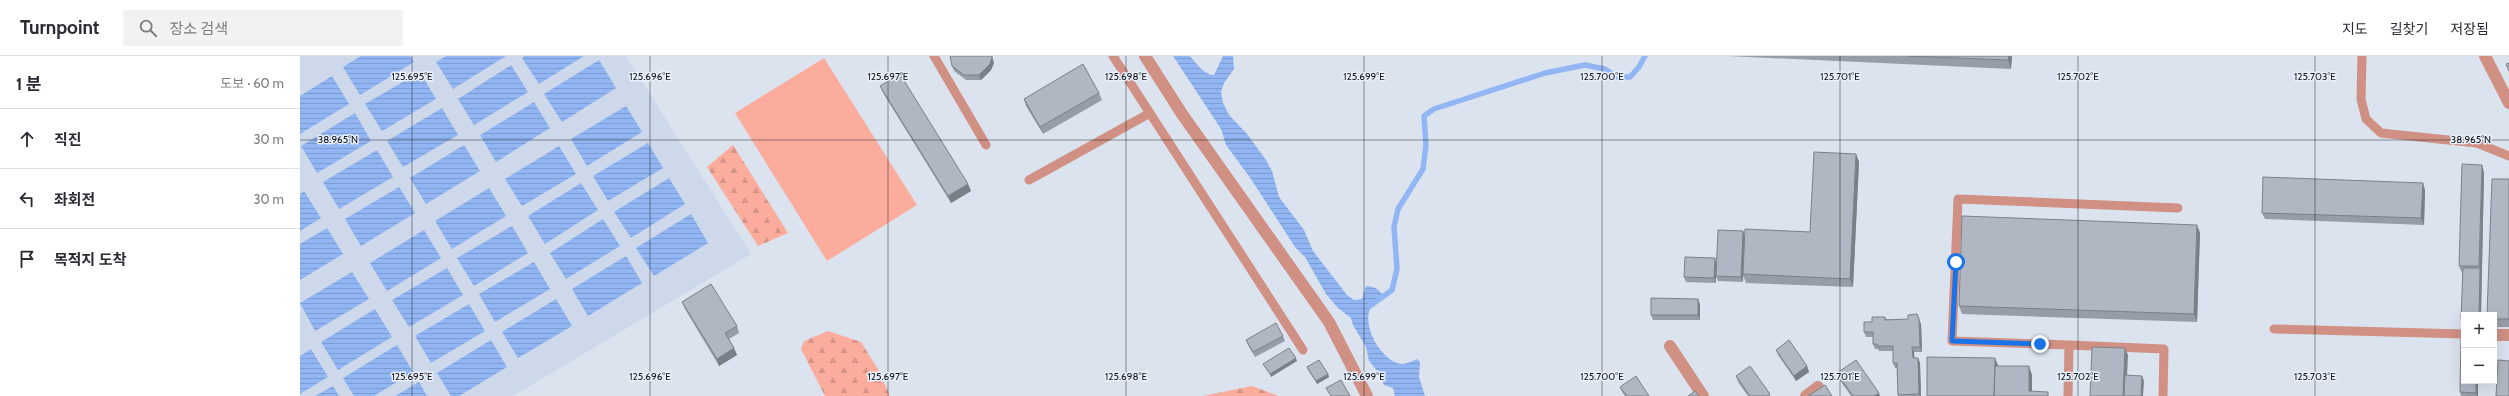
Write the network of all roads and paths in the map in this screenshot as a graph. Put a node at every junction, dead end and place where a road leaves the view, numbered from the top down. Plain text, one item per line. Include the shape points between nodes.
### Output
1 (934, 56) edge
2 (1113, 56) edge
3 (1145, 56) edge
4 (2362, 56) edge
5 (2485, 56) edge
6 (2509, 103) edge
7 (1150, 113) junction
8 (986, 144) dead end
9 (2509, 156) edge
10 (1029, 180) dead end
11 (2178, 208) dead end
12 (2274, 329) dead end
13 (2461, 334) edge
14 (2497, 335) edge
15 (2509, 335) edge
16 (2069, 345) junction
17 (1670, 346) dead end
18 (1303, 350) dead end
19 (1818, 387) dead end
20 (1367, 396) edge
21 (1703, 396) edge
22 (1806, 396) edge
23 (2068, 396) edge
24 (2163, 396) edge

1 - 8 lane
2 - 7 lane
3 - 20 street via 1182,114 1330,322
4 - 9 lane via 2361,99 2364,112 2366,119 2381,133 2477,143
5 - 6 street
7 - 10 lane
7 - 18 lane
11 - 16 lane via 1958,199 1952,341
12 - 13 lane
14 - 15 street
16 - 23 lane
16 - 24 lane via 2164,349
17 - 21 street
19 - 22 street

